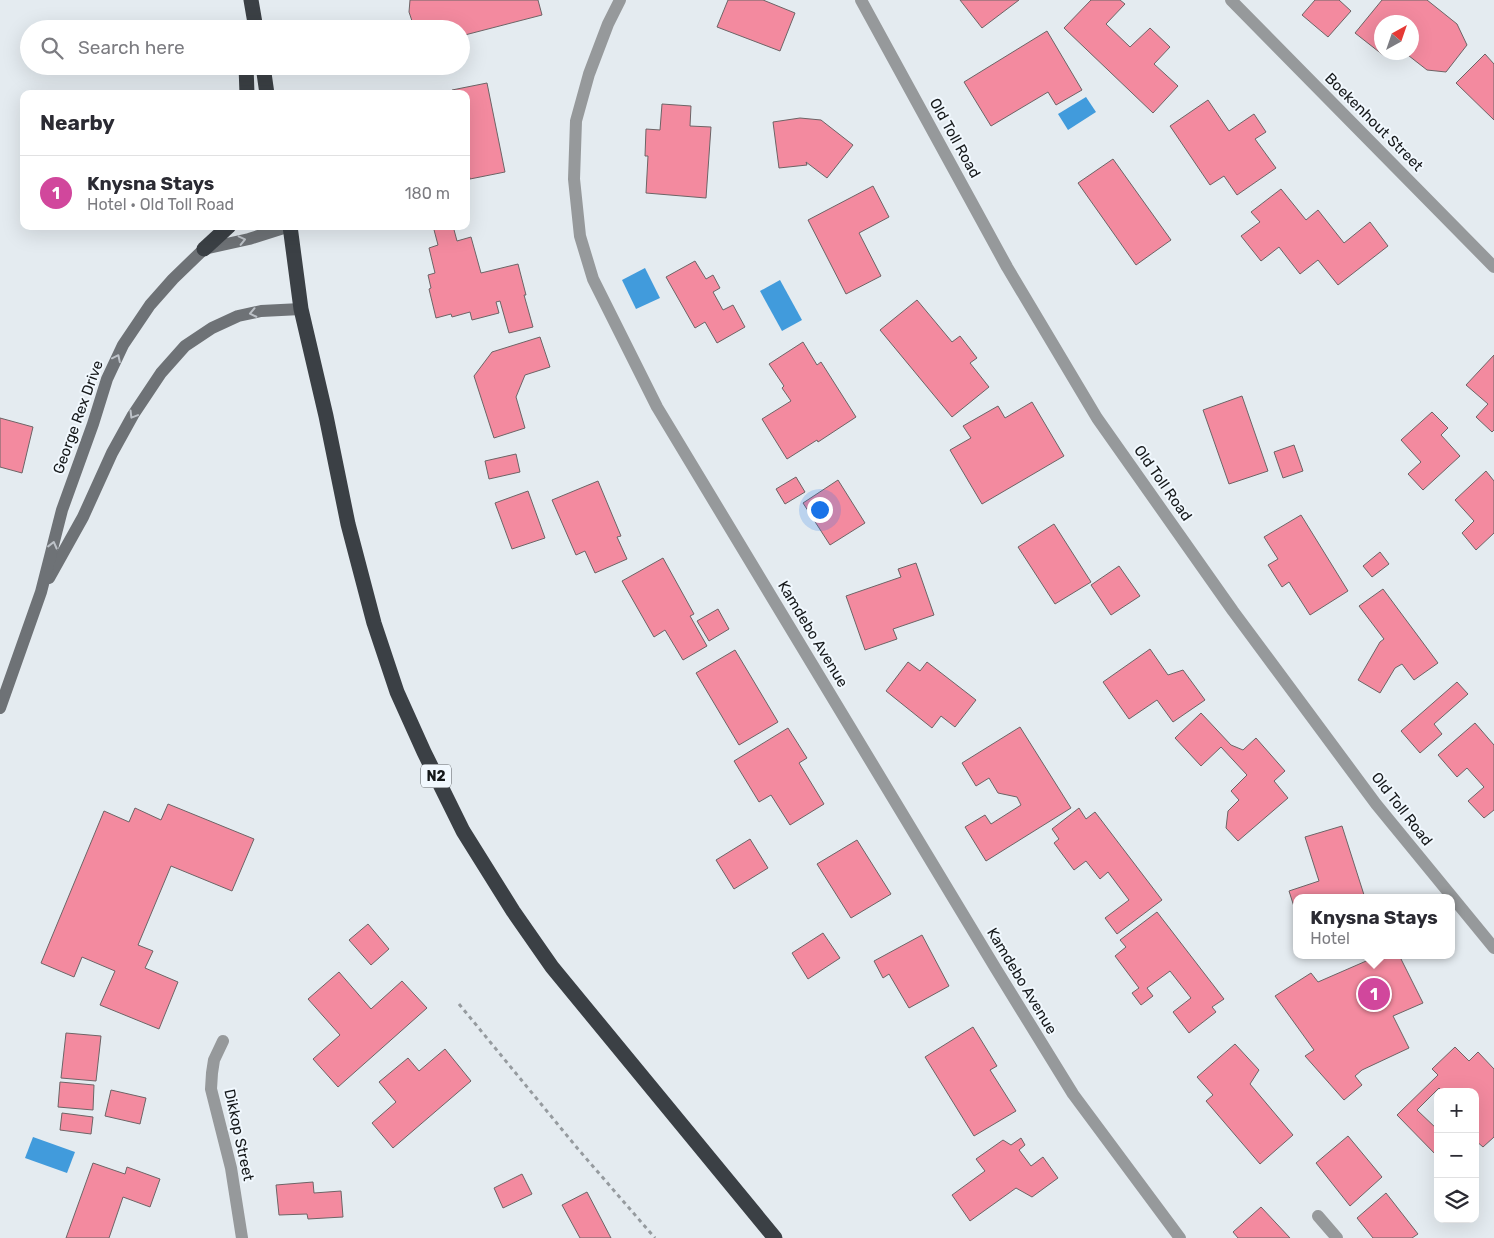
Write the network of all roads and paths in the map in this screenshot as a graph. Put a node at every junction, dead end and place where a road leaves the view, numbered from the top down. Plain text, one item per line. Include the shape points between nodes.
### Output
1 (251, 0) edge
2 (620, 0) edge
3 (861, 0) edge
4 (1231, 0) edge
5 (254, 20) edge
6 (246, 75) edge
7 (264, 75) edge
8 (247, 90) edge
9 (266, 90) edge
10 (225, 230) edge
11 (277, 230) edge
12 (291, 230) edge
13 (204, 249) junction
14 (1494, 267) edge
15 (301, 309) junction
16 (41, 592) junction
17 (0, 708) edge
18 (1450, 894) edge
19 (1455, 900) edge
20 (1494, 948) edge
21 (459, 1004) dead end
22 (223, 1041) dead end
23 (1318, 1216) dead end
24 (242, 1238) edge
25 (655, 1238) edge
26 (775, 1238) edge
27 (1180, 1238) edge
28 (1337, 1238) edge

1 - 5 highway
2 - 27 street, Kamdebo Avenue via 589,74 576,121 574,179 580,236 593,279 657,408 1001,978 1073,1094
3 - 18 street, Old Toll Road via 1007,267 1097,418 1233,611 1376,804
4 - 14 street, Boekenhout Street
6 - 8 highway
7 - 9 highway
10 - 13 highway
13 -> 11 street
12 - 15 highway, N2
16 -> 13 street, George Rex Drive via 62,510 107,379 123,345 150,305
15 -> 16 street, George Rex Drive via 238,316 185,346 161,373 133,415 83,517
15 - 26 highway, N2 via 348,524 374,623 397,692 463,831 552,967
16 - 17 street, George Rex Drive
19 - 20 street, Old Toll Road
21 - 25 path
22 - 24 street, Dikkop Street via 214,1060 211,1089 231,1168
23 - 28 street

